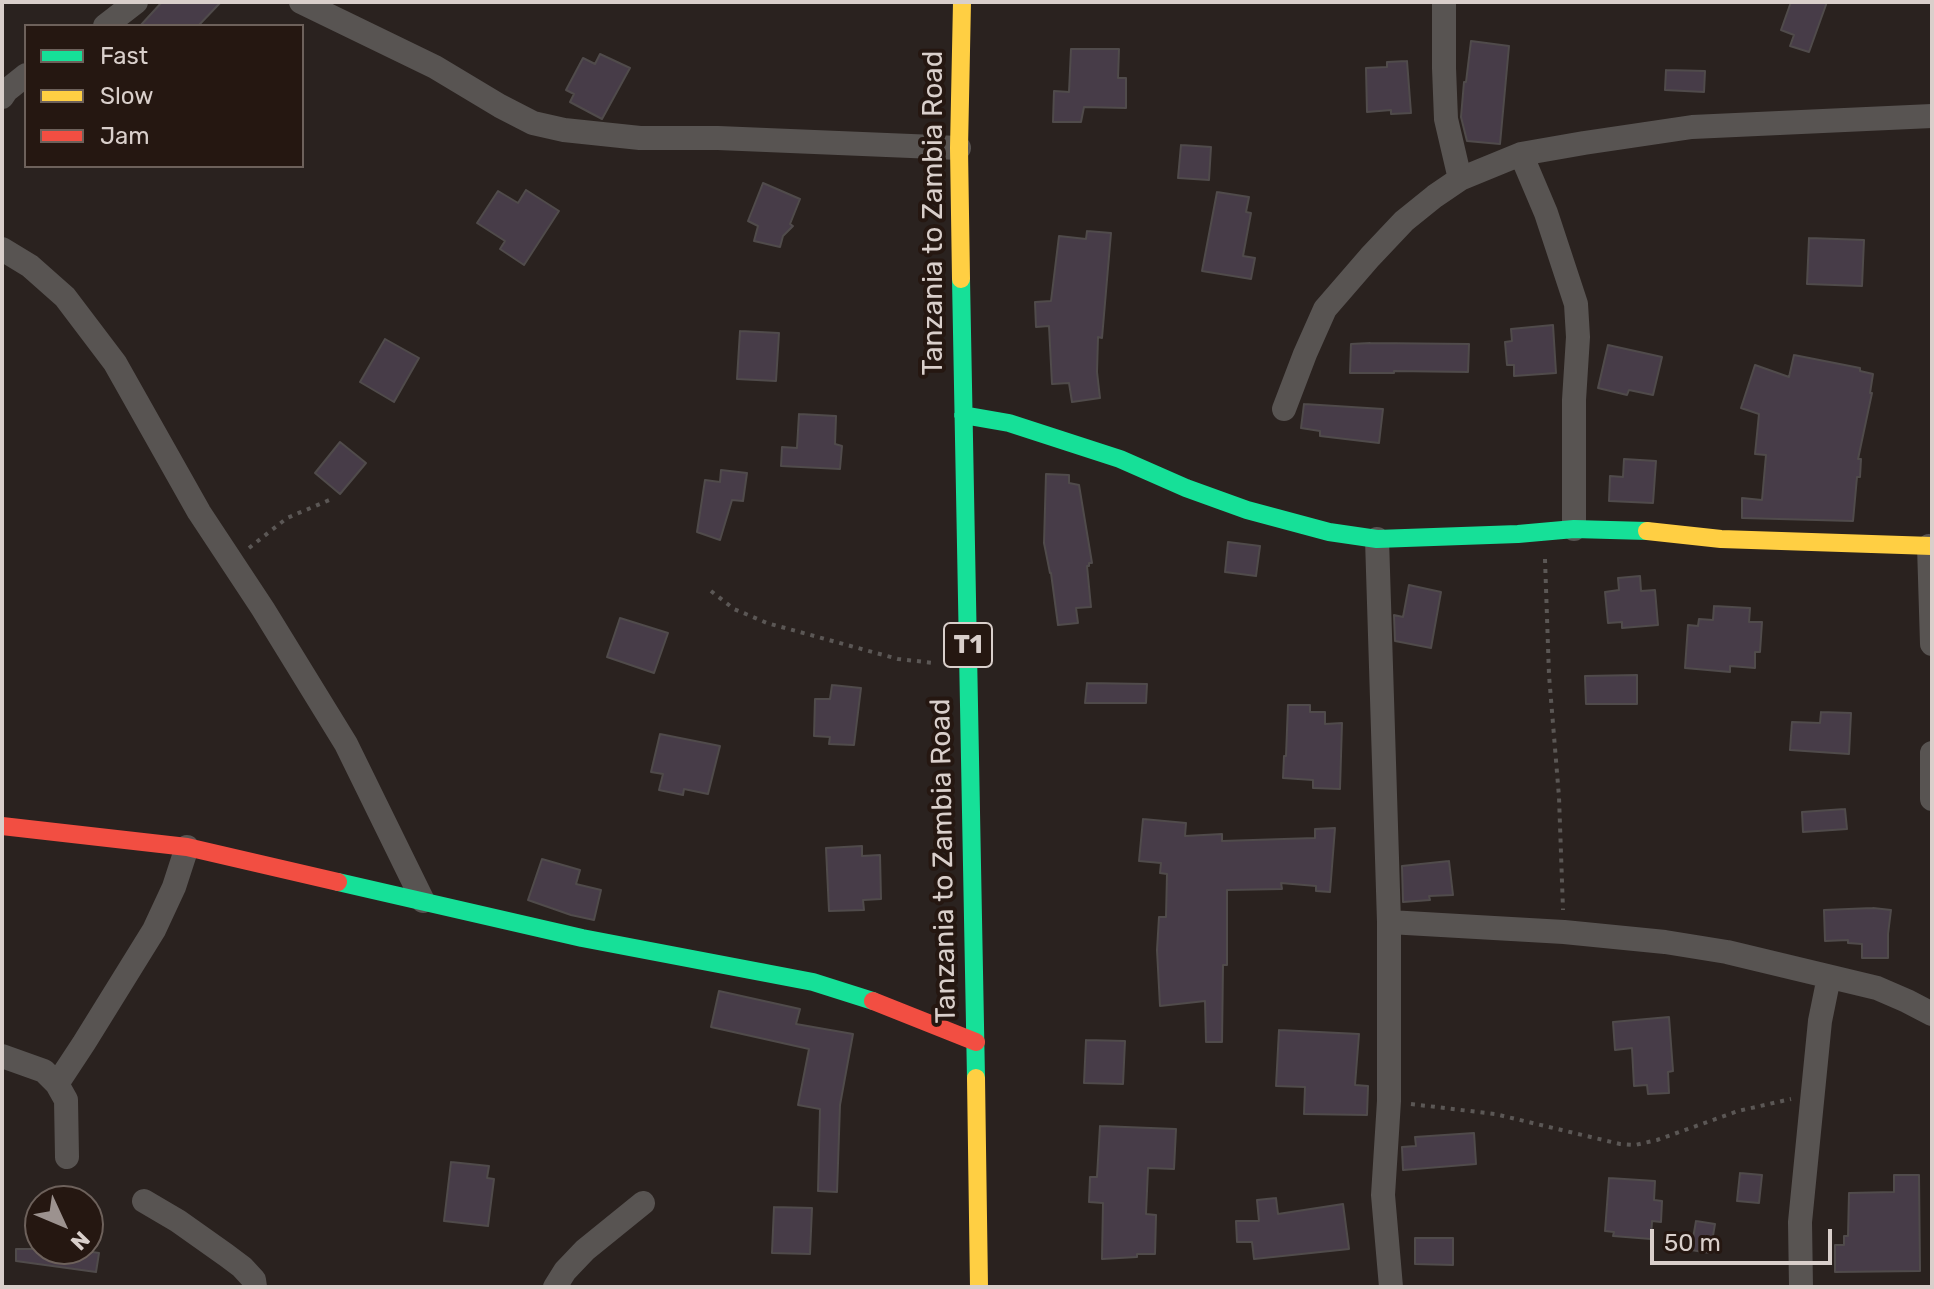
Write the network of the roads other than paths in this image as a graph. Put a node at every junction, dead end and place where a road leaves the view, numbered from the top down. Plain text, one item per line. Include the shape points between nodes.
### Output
1 (136, 2) edge
2 (301, 2) edge
3 (962, 2) edge
4 (1444, 2) edge
5 (108, 24) edge
6 (24, 77) edge
7 (2, 97) edge
8 (1932, 116) edge
9 (959, 148) junction
10 (1521, 154) junction
11 (1460, 179) junction
12 (2, 249) edge
13 (1284, 409) dead end
14 (963, 415) junction
15 (1574, 529) junction
16 (1377, 539) junction
17 (1930, 546) edge
18 (1932, 644) edge
19 (1932, 753) edge
20 (1932, 799) edge
21 (2, 826) edge
22 (187, 847) junction
23 (423, 901) junction
24 (1389, 922) junction
25 (1829, 977) junction
26 (1932, 1014) edge
27 (976, 1042) junction
28 (2, 1056) edge
29 (57, 1084) junction
30 (67, 1157) dead end
31 (144, 1201) dead end
32 (643, 1203) dead end
33 (255, 1287) edge
34 (555, 1287) edge
35 (979, 1287) edge
36 (1391, 1287) edge
37 (1801, 1287) edge

1 - 5 street
2 - 9 street via 435,67 533,123 564,130 640,138
3 - 9 main road, Tanzania to Zambia Road / T1
4 - 11 street via 1446,119
6 - 7 street
8 - 10 street via 1692,127
9 - 14 main road, Tanzania to Zambia Road / T1
10 - 11 street
10 - 15 street via 1576,304
11 - 13 street via 1404,221 1325,309
12 - 23 street via 65,297 115,363 199,512 346,744
14 - 16 main road via 1009,423 1120,459 1247,510
14 - 27 main road, Tanzania to Zambia Road / T1
15 - 16 main road
15 - 17 main road
16 - 24 street
17 - 18 street
19 - 20 street
21 - 22 main road
22 - 23 main road
22 - 29 street via 154,930
23 - 27 main road via 813,982
24 - 25 street via 1665,942
24 - 36 street via 1383,1195
25 - 26 street via 1877,988
25 - 37 street via 1800,1222
27 - 35 main road, Tanzania to Zambia Road / T1
28 - 29 street via 44,1071
29 - 30 street via 66,1100
31 - 33 street via 242,1267
32 - 34 street via 585,1250

